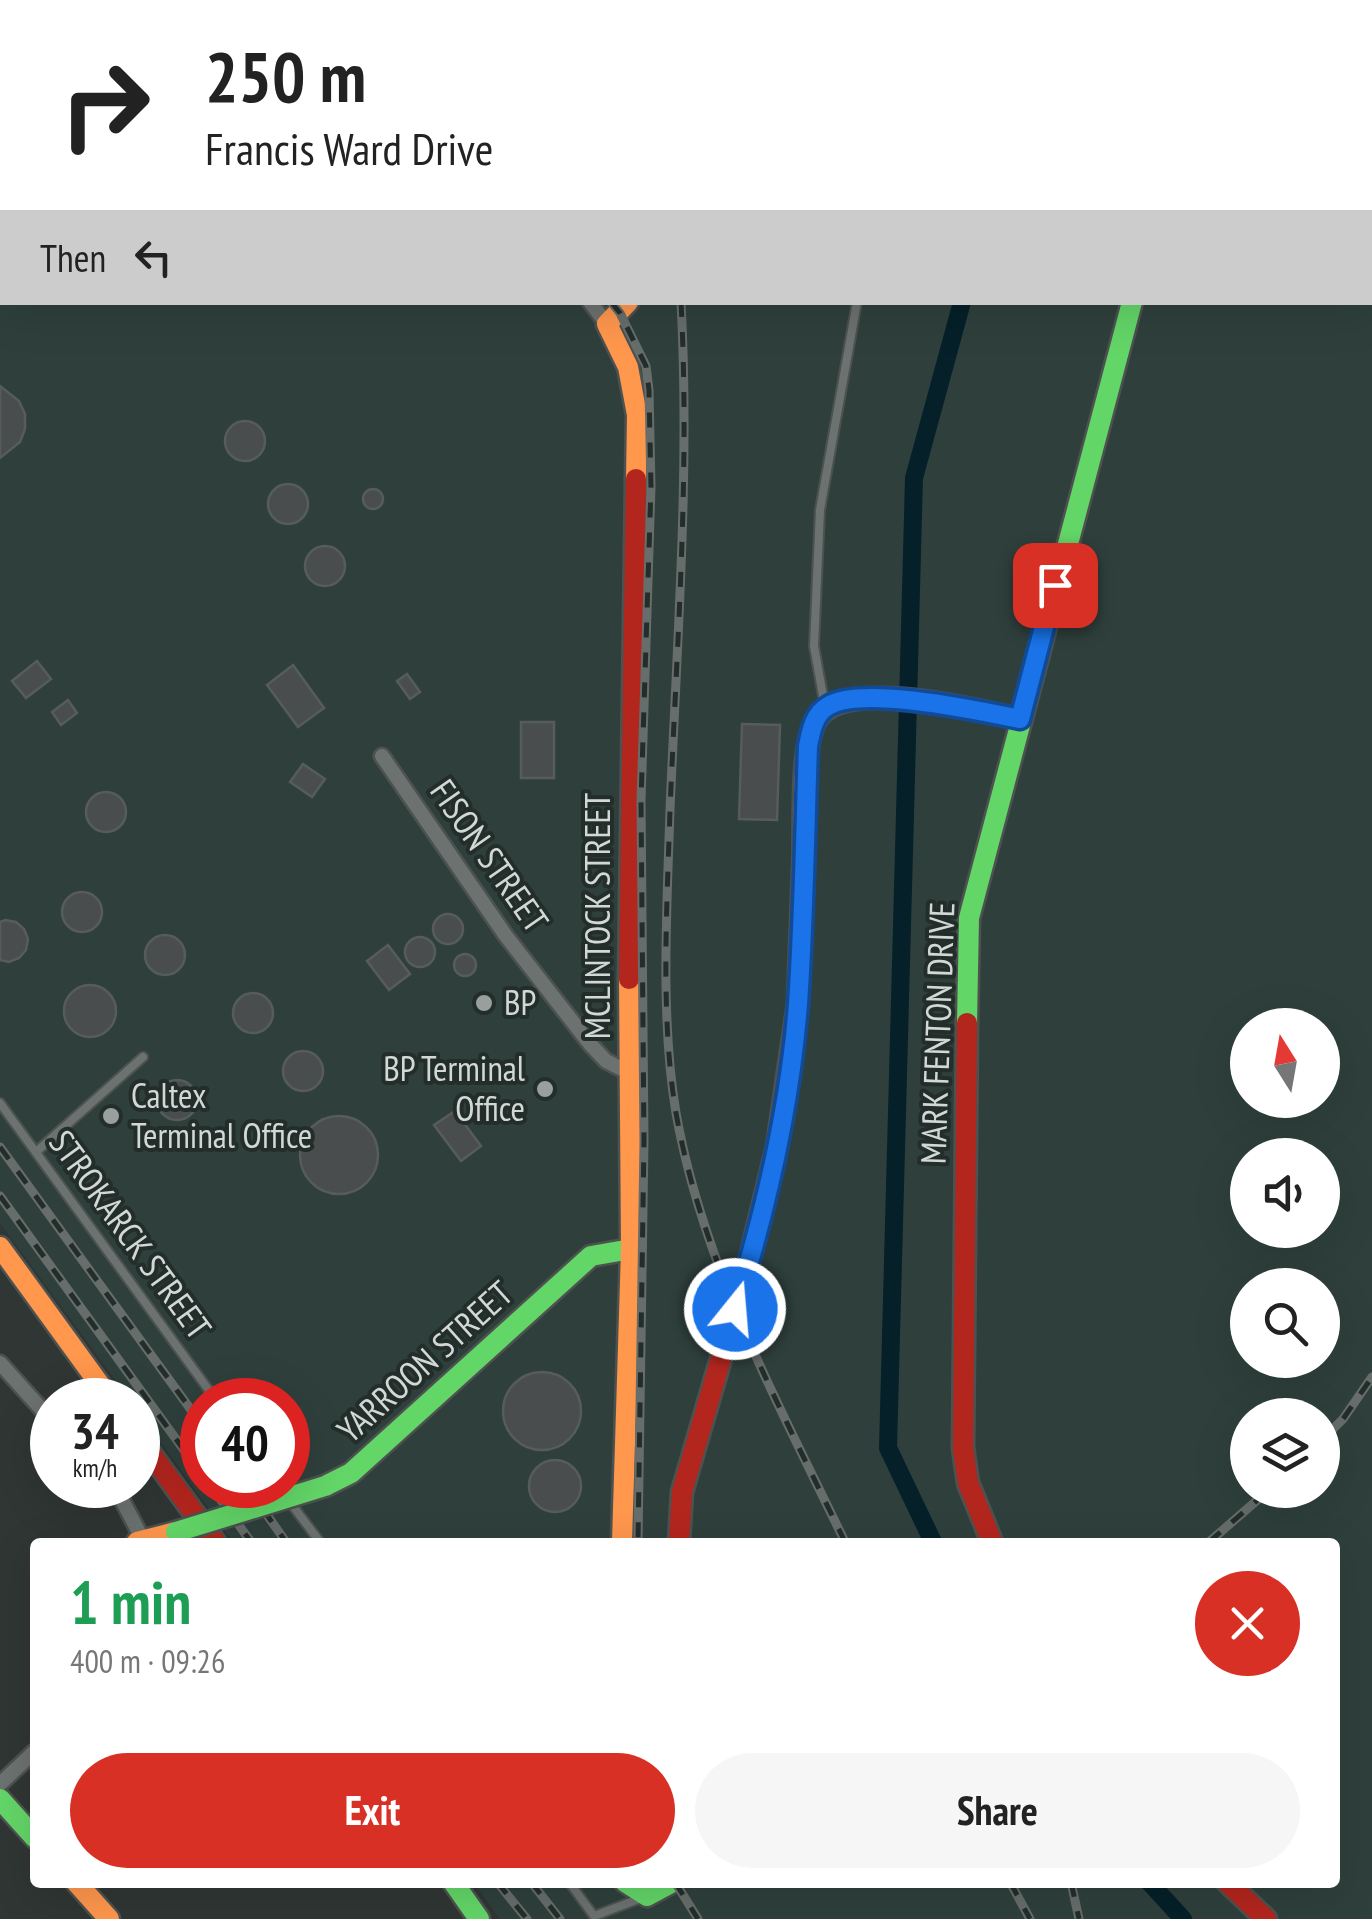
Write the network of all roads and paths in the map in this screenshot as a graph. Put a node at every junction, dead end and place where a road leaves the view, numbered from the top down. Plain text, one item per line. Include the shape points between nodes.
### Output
1 (592, 305) edge
2 (625, 305) edge
3 (856, 305) edge
4 (1131, 305) edge
5 (608, 324) junction
6 (825, 707) junction
7 (1020, 719) junction
8 (382, 756) dead end
9 (143, 1057) dead end
10 (630, 1073) junction
11 (0, 1103) edge
12 (36, 1152) junction
13 (0, 1247) edge
14 (631, 1249) junction
15 (0, 1363) edge
16 (96, 1378) edge
17 (200, 1378) edge
18 (30, 1397) edge
19 (160, 1466) edge
20 (125, 1508) edge
21 (295, 1508) edge
22 (139, 1538) edge
23 (152, 1538) edge
24 (212, 1538) edge
25 (317, 1538) edge
26 (622, 1538) edge
27 (679, 1538) edge
28 (990, 1538) edge
29 (30, 1756) edge
30 (0, 1784) edge
31 (0, 1799) edge
32 (30, 1832) edge
33 (81, 1888) edge
34 (457, 1888) edge
35 (574, 1888) edge
36 (634, 1888) edge
37 (662, 1888) edge
38 (1233, 1888) edge
39 (647, 1896) junction
40 (109, 1919) edge
41 (478, 1919) edge
42 (1266, 1919) edge

1 - 5 street
2 - 5 street
3 - 6 lane via 820,510 814,646
4 - 7 street, MARK FENTON DRIVE
5 - 10 street, MCLINTOCK STREET via 628,366 636,415
6 - 7 street via 842,700 890,700
6 - 27 street via 808,746 798,1004 780,1130 682,1492
7 - 28 street, MARK FENTON DRIVE via 977,880 968,942 963,1448 968,1482
8 - 10 street, FISON STREET via 590,1044
9 - 12 lane
10 - 14 street, MCLINTOCK STREET
11 - 12 lane, STROKARCK STREET
12 - 17 lane, STROKARCK STREET
13 - 16 street
14 - 23 street, YARROON STREET, bridge via 591,1256 350,1473
14 - 26 street, MCLINTOCK STREET
15 - 18 street
19 - 24 street
20 - 22 street
21 - 25 lane
29 - 30 street
31 - 32 street
33 - 40 street
34 - 41 street
35 - 39 lane via 594,1916
36 - 39 street
37 - 39 street
38 - 42 street

